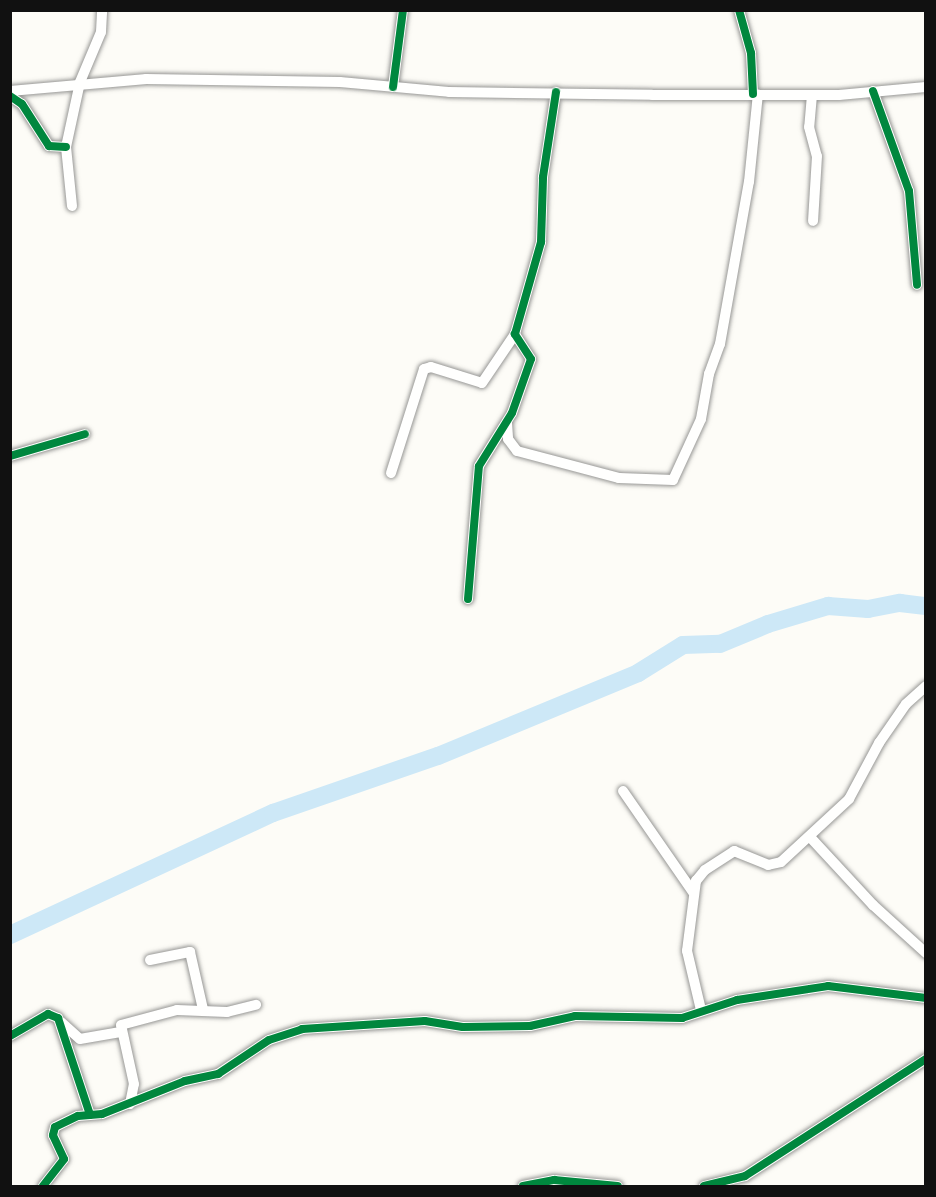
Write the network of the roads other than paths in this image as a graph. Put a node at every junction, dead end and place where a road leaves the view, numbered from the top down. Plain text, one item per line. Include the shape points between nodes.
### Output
1 (102, 10) edge
2 (403, 10) edge
3 (739, 10) edge
4 (80, 82) junction
5 (393, 87) junction
6 (926, 87) edge
7 (10, 91) edge
8 (873, 91) junction
9 (556, 92) junction
10 (756, 94) junction
11 (812, 95) junction
12 (10, 96) edge
13 (66, 147) junction
14 (72, 206) dead end
15 (813, 221) dead end
16 (917, 285) dead end
17 (515, 334) junction
18 (507, 423) junction
19 (85, 434) dead end
20 (10, 456) edge
21 (391, 473) dead end
22 (468, 599) dead end
23 (926, 686) edge
24 (623, 791) dead end
25 (810, 837) junction
26 (693, 892) junction
27 (926, 953) edge
28 (150, 960) dead end
29 (926, 998) edge
30 (256, 1005) dead end
31 (202, 1009) junction
32 (700, 1010) junction
33 (61, 1022) junction
34 (120, 1032) junction
35 (10, 1036) edge
36 (926, 1059) edge
37 (129, 1104) junction
38 (90, 1115) junction
39 (725, 1185) edge
40 (43, 1186) edge
41 (523, 1186) edge
42 (618, 1186) edge
43 (704, 1186) edge

1 - 4 street via 101,32
2 - 5 street
3 - 10 street via 751,53
4 - 5 street via 146,79
4 - 7 street
4 - 13 street
5 - 9 street via 449,92
6 - 8 street
8 - 11 street
8 - 16 street via 909,191
9 - 10 street
9 - 17 street via 543,177 541,242
10 - 11 street
10 - 18 street via 749,182 720,344 709,374 701,419 673,480 619,478 517,451 508,439
11 - 15 street via 809,128 817,156
12 - 13 street via 21,104 49,146
13 - 14 street
17 - 18 street via 531,359
17 - 21 street via 482,383 431,367 424,369
18 - 22 street via 491,441 479,466 474,491 477,524 468,557
19 - 20 street
23 - 25 street via 906,704 879,743 849,799
24 - 26 street
25 - 26 street via 774,865 739,851 729,852 705,870
25 - 27 street via 873,905
26 - 32 street via 687,951
28 - 31 street via 190,952
29 - 32 street via 828,987 737,1000
30 - 31 street via 227,1012
31 - 34 street via 177,1010 130,1022 121,1025
32 - 37 street via 667,1019 575,1016 530,1026 463,1028 425,1022 302,1029 269,1041 218,1074 174,1085
33 - 34 street via 80,1039
33 - 35 street via 48,1014
33 - 38 street
34 - 37 street via 134,1084
36 - 39 street via 791,1149
37 - 38 street
38 - 40 street via 68,1120 52,1130 64,1159
39 - 43 street
41 - 42 street via 554,1180

